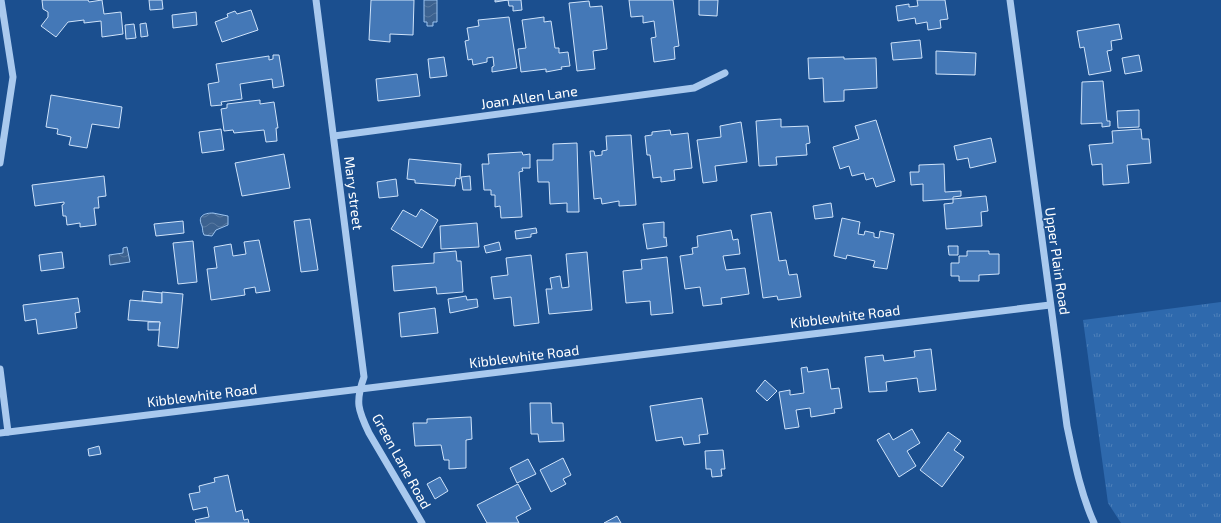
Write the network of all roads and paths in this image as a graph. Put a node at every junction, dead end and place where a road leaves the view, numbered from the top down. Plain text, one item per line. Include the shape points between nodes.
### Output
1 (1, 0) edge
2 (316, 0) edge
3 (1010, 0) edge
4 (725, 72) dead end
5 (334, 136) junction
6 (0, 163) edge
7 (1050, 305) junction
8 (0, 369) edge
9 (359, 388) junction
10 (4, 432) edge
11 (422, 523) edge
12 (1094, 523) edge

1 - 6 street via 13,77
2 - 5 street, Mary street
3 - 7 street, Upper Plain Road
4 - 5 street, Joan Allen Lane via 694,88
5 - 9 street, Mary street via 364,377
7 - 9 street, Kibblewhite Road
7 - 12 street, Upper Plain Road via 1067,426 1077,475
8 - 10 street
9 - 10 street, Kibblewhite Road
9 - 11 street, Green Lane Road via 357,399 362,419

